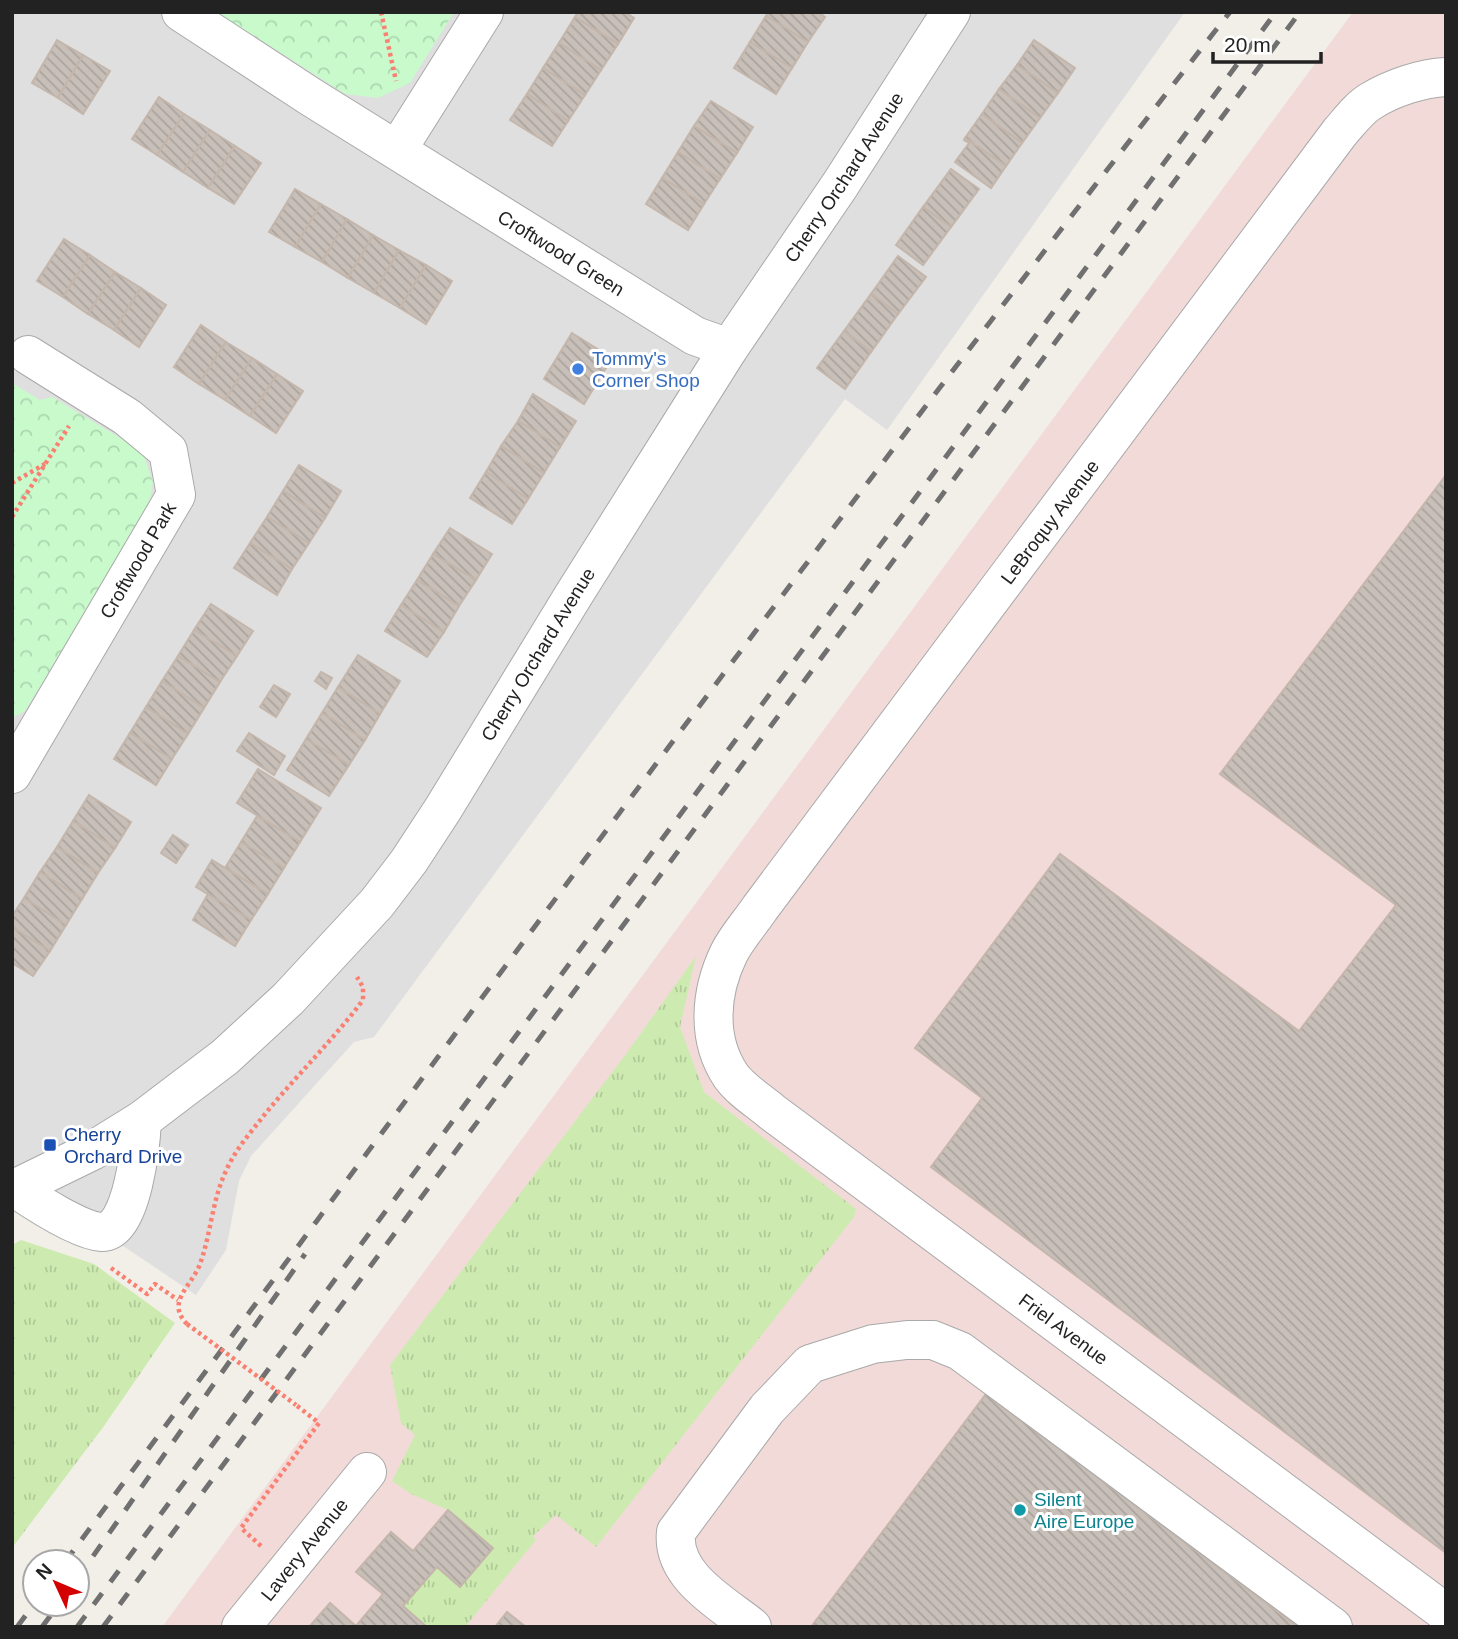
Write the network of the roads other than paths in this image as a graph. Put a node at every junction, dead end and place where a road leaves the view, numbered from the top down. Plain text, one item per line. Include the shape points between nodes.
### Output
1 (181, 12) edge
2 (484, 12) edge
3 (951, 12) edge
4 (1446, 77) edge
5 (397, 150) junction
6 (729, 348) junction
7 (28, 355) dead end
8 (12, 774) edge
9 (711, 1022) joint
10 (142, 1120) junction
11 (14, 1189) edge
12 (367, 1472) dead end
13 (1446, 1613) edge
14 (241, 1627) edge
15 (752, 1627) edge
16 (1333, 1627) edge

1 - 5 street, Croftwood Green
2 - 5 street
3 - 6 street, Cherry Orchard Avenue
4 - 9 street, LeBroquy Avenue via 1399,88 1371,101 1340,132 760,908 730,952 717,986
5 - 6 street, Croftwood Green via 695,336
6 - 10 street, Cherry Orchard Avenue via 431,827 377,903 288,999 225,1057
7 - 8 street, Croftwood Park via 127,417 168,451 176,495
9 - 13 street, Friel Avenue via 732,1077 772,1112
10 - 11 street, Cherry Orchard Avenue via 92,1151
10 - 11 street via 141,1151 130,1196 110,1230 102,1232 45,1209
12 - 14 street, Lavery Avenue
15 - 16 street via 690,1575 674,1546 676,1532 767,1409 810,1364 873,1344 933,1340 960,1351

